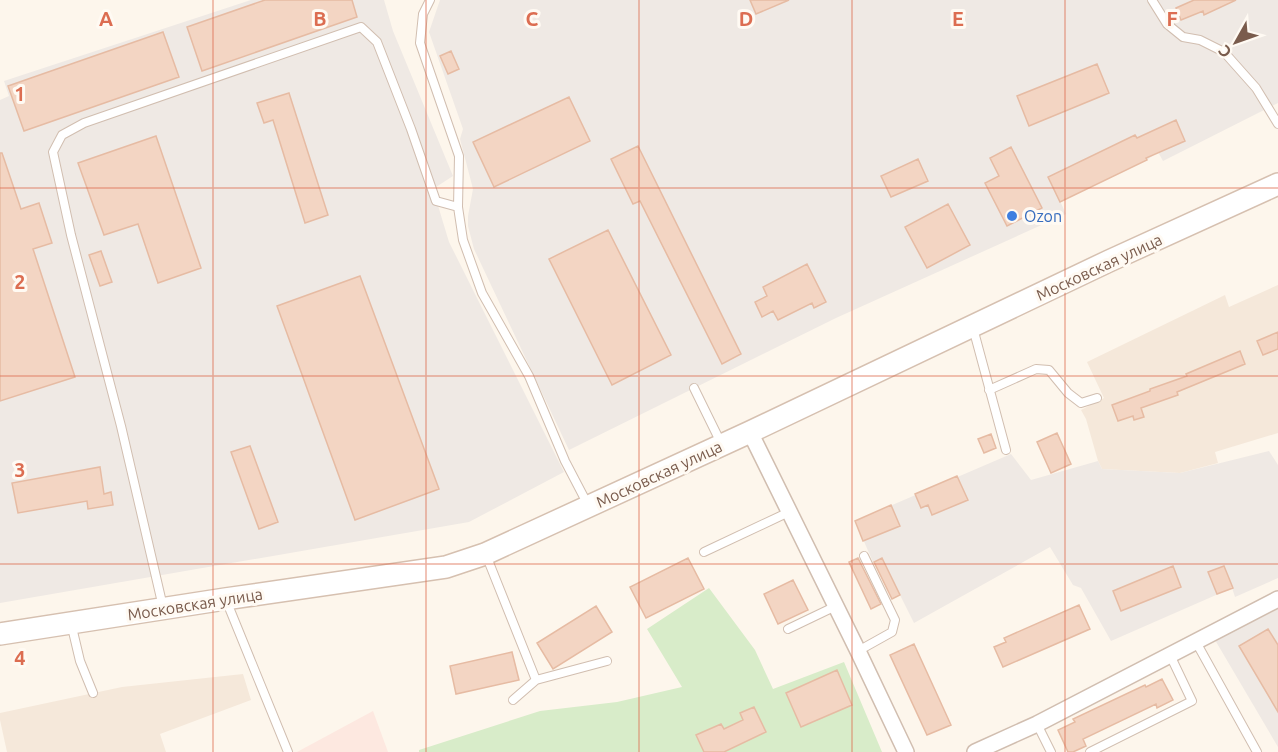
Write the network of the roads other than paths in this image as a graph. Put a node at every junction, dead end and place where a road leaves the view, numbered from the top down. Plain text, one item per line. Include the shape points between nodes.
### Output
1 (430, 0) edge
2 (1152, 0) edge
3 (1278, 124) edge
4 (1278, 184) edge
5 (458, 207) junction
6 (972, 327) junction
7 (694, 388) dead end
8 (989, 390) junction
9 (1097, 398) dead end
10 (750, 432) junction
11 (722, 446) junction
12 (1006, 450) dead end
13 (589, 507) junction
14 (789, 512) junction
15 (704, 552) dead end
16 (485, 554) junction
17 (864, 556) dead end
18 (225, 599) junction
19 (1278, 599) edge
20 (836, 606) junction
21 (163, 609) junction
22 (71, 623) junction
23 (788, 629) dead end
24 (0, 634) edge
25 (1196, 642) junction
26 (858, 651) junction
27 (1170, 655) junction
28 (607, 661) dead end
29 (536, 680) junction
30 (93, 693) dead end
31 (513, 700) dead end
32 (1037, 724) junction
33 (288, 752) edge
34 (906, 752) edge
35 (975, 752) edge
36 (1051, 752) edge
37 (1090, 752) edge
38 (1257, 752) edge

1 - 5 lane via 423,14 420,43 459,156
2 - 3 lane via 1167,24 1183,37 1200,40 1224,52 1256,88
4 - 6 main road, Московская улица
5 - 13 lane via 463,240 482,293 529,376
5 - 21 lane via 436,201 377,42 361,27 84,123 62,135 53,152 58,179
6 - 8 lane
6 - 10 main road, Московская улица
7 - 11 lane
8 - 9 lane via 1036,369 1049,370 1081,403
8 - 12 lane
10 - 11 main road, Московская улица
10 - 14 street
11 - 13 main road, Московская улица
13 - 16 main road, Московская улица
14 - 15 lane
14 - 20 street
16 - 18 main road, Московская улица via 446,567
16 - 29 lane
17 - 26 lane via 895,620 892,632
18 - 21 main road, Московская улица
18 - 33 lane
19 - 25 street
20 - 23 lane
20 - 26 street
21 - 22 main road, Московская улица
22 - 24 main road, Московская улица
22 - 30 lane
25 - 27 street
25 - 38 lane
26 - 34 street
27 - 32 street
27 - 37 lane via 1192,701
28 - 29 lane
29 - 31 lane
32 - 35 street
32 - 36 lane

